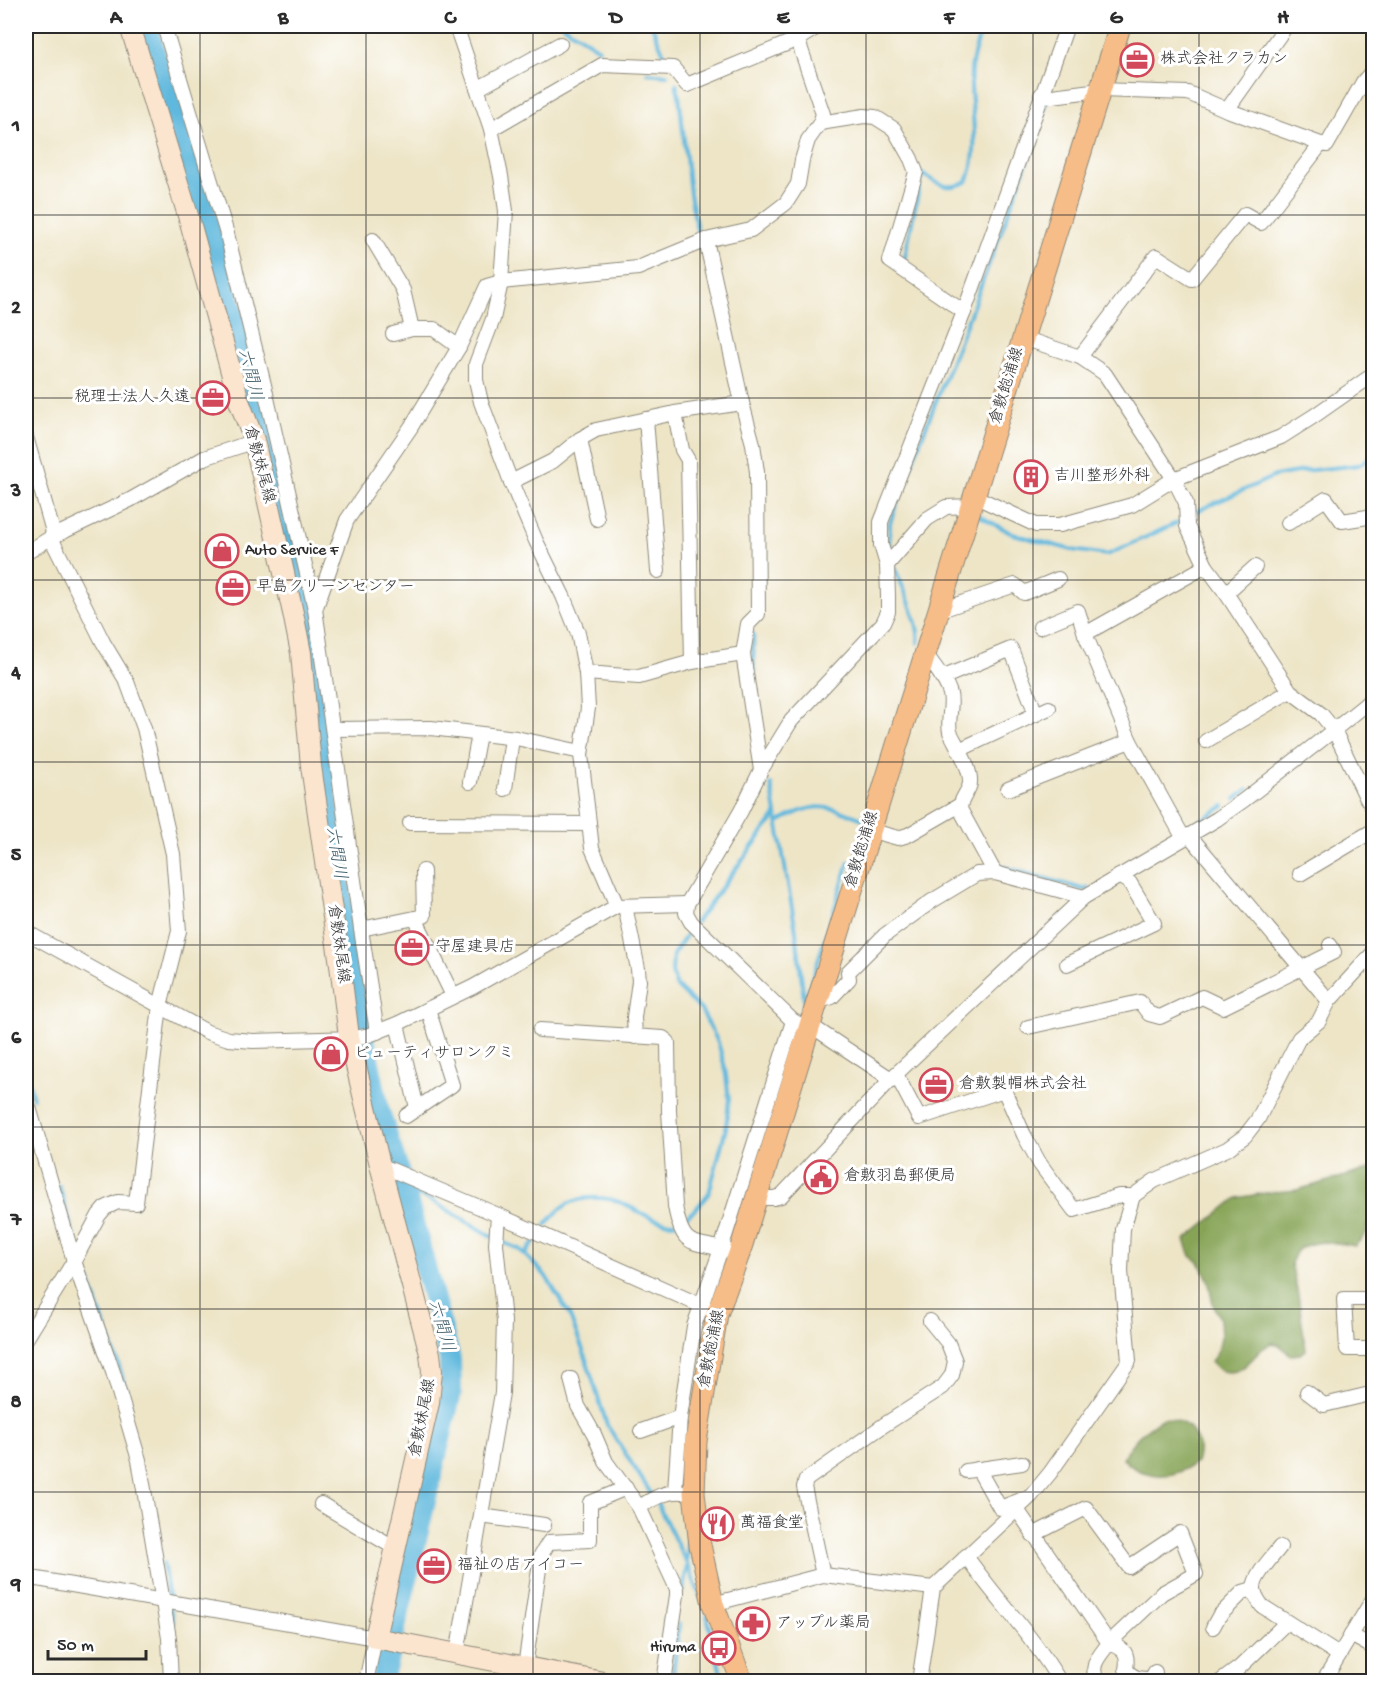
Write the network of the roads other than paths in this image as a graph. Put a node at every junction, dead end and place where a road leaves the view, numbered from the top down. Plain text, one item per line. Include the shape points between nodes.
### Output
1 (130, 26) edge
2 (165, 26) edge
3 (819, 26) edge
4 (1066, 26) edge
5 (1120, 26) edge
6 (1286, 26) edge
7 (460, 27) edge
8 (796, 32) edge
9 (560, 44) dead end
10 (1374, 69) edge
11 (477, 89) junction
12 (1100, 90) junction
13 (1045, 95) junction
14 (1227, 110) junction
15 (820, 123) junction
16 (491, 129) junction
17 (1322, 144) junction
18 (373, 240) dead end
19 (702, 241) junction
20 (501, 282) junction
21 (964, 312) junction
22 (412, 329) junction
23 (393, 334) dead end
24 (1023, 338) junction
25 (459, 347) junction
26 (1080, 357) junction
27 (1374, 374) edge
28 (742, 403) junction
29 (675, 413) junction
30 (646, 419) junction
31 (26, 437) edge
32 (580, 438) junction
33 (254, 440) junction
34 (1174, 479) junction
35 (512, 482) junction
36 (972, 501) junction
37 (1374, 516) edge
38 (597, 519) dead end
39 (1288, 523) dead end
40 (52, 537) junction
41 (26, 554) edge
42 (887, 565) junction
43 (1206, 566) junction
44 (1256, 567) dead end
45 (658, 571) dead end
46 (1058, 579) dead end
47 (1226, 593) junction
48 (304, 611) junction
49 (938, 611) junction
50 (1040, 627) dead end
51 (1085, 634) junction
52 (925, 653) junction
53 (743, 654) junction
54 (692, 662) junction
55 (586, 673) junction
56 (942, 678) junction
57 (1290, 692) junction
58 (1374, 696) edge
59 (333, 729) junction
60 (1334, 730) junction
61 (479, 734) junction
62 (512, 738) junction
63 (1130, 741) junction
64 (1206, 741) dead end
65 (959, 750) junction
66 (581, 752) junction
67 (761, 770) junction
68 (470, 782) dead end
69 (505, 789) dead end
70 (1008, 789) dead end
71 (960, 806) junction
72 (1374, 809) edge
73 (410, 823) dead end
74 (589, 824) junction
75 (869, 830) junction
76 (1374, 830) edge
77 (1186, 836) junction
78 (423, 871) dead end
79 (995, 873) junction
80 (1300, 874) dead end
81 (1119, 876) junction
82 (1084, 897) junction
83 (687, 904) junction
84 (621, 906) junction
85 (415, 918) junction
86 (361, 929) junction
87 (26, 932) edge
88 (1330, 945) dead end
89 (1374, 952) edge
90 (1067, 964) dead end
91 (1301, 967) junction
92 (453, 996) junction
93 (1329, 1001) junction
94 (817, 1002) junction
95 (160, 1006) junction
96 (428, 1009) junction
97 (397, 1024) junction
98 (802, 1025) junction
99 (1028, 1027) dead end
100 (540, 1030) dead end
101 (362, 1035) junction
102 (635, 1037) junction
103 (894, 1076) junction
104 (26, 1097) edge
105 (383, 1167) junction
106 (1133, 1196) junction
107 (756, 1197) junction
108 (498, 1215) junction
109 (729, 1251) junction
110 (74, 1261) junction
111 (1374, 1299) edge
112 (710, 1310) junction
113 (930, 1321) dead end
114 (26, 1339) edge
115 (1374, 1349) edge
116 (572, 1379) dead end
117 (1307, 1392) dead end
118 (1374, 1394) edge
119 (680, 1417) junction
120 (641, 1431) dead end
121 (1022, 1463) dead end
122 (626, 1488) junction
123 (684, 1492) junction
124 (1031, 1496) junction
125 (321, 1504) dead end
126 (642, 1506) junction
127 (1018, 1510) junction
128 (480, 1516) junction
129 (544, 1525) dead end
130 (1033, 1535) junction
131 (1280, 1546) dead end
132 (395, 1548) junction
133 (966, 1556) junction
134 (823, 1575) junction
135 (26, 1577) edge
136 (933, 1588) junction
137 (1253, 1589) junction
138 (1374, 1597) edge
139 (163, 1601) junction
140 (713, 1604) junction
141 (1287, 1622) junction
142 (1213, 1627) dead end
143 (1351, 1635) junction
144 (384, 1639) junction
145 (1109, 1643) junction
146 (1374, 1648) edge
147 (457, 1654) junction
148 (1339, 1655) junction
149 (518, 1671) edge
150 (1155, 1672) dead end
151 (171, 1682) edge
152 (366, 1682) edge
153 (603, 1682) edge
154 (664, 1682) edge
155 (742, 1682) edge
156 (919, 1682) edge
157 (1060, 1682) edge
158 (1098, 1682) edge
159 (1220, 1682) edge
160 (1323, 1682) edge

1 - 33 main road, 倉敷妹尾線 via 239,401
2 - 48 street via 227,234 264,385
3 - 8 street
4 - 13 street
5 - 12 main road, 倉敷飽浦線
6 - 14 street
7 - 11 street
8 - 15 street via 823,114
8 - 16 street via 687,85 673,68 603,65
9 - 11 street
10 - 17 street via 1326,145
11 - 16 street
12 - 13 street
12 - 14 street via 1188,93
12 - 24 main road, 倉敷飽浦線
13 - 21 street
14 - 17 street
15 - 19 street via 807,140 798,184 786,203 751,230
15 - 21 street via 864,116 875,117 894,129 916,172 890,261
16 - 20 street via 506,211
17 - 26 street via 1261,223 1245,214 1192,279 1156,256
18 - 22 street via 403,290
19 - 20 street via 638,268
19 - 28 street
20 - 25 street via 487,286
20 - 35 street via 493,319 476,364 476,380
21 - 42 street via 881,522 881,545
22 - 23 street
22 - 25 street via 434,329
24 - 26 street
24 - 36 main road, 倉敷飽浦線
25 - 48 street via 411,427 347,520
26 - 34 street via 1106,374
27 - 34 street via 1281,437
28 - 29 street
28 - 53 street via 757,472 758,614 748,624
29 - 30 street
29 - 54 street via 682,450 688,460
30 - 32 street via 596,430
30 - 45 street
31 - 40 street
32 - 35 street via 553,461
32 - 38 street
33 - 40 street via 204,458 130,500
33 - 48 main road, 倉敷妹尾線
34 - 36 street via 1132,505 1060,525 1036,525
34 - 43 street via 1186,503 1187,526
35 - 55 street via 578,633
36 - 42 street via 946,507 927,519
36 - 49 main road, 倉敷飽浦線
37 - 39 street via 1342,521 1326,499
40 - 41 street
40 - 95 street via 127,682 144,728 173,854 179,931
42 - 67 street via 888,612 883,623 791,721
43 - 47 street
43 - 51 street
44 - 47 street
46 - 49 street via 1024,593 1015,585
47 - 57 street
48 - 59 street
48 - 101 main road, 倉敷妹尾線 via 301,653 311,766
49 - 52 main road, 倉敷飽浦線
50 - 51 street via 1078,611
51 - 63 street
52 - 56 street
52 - 75 main road, 倉敷飽浦線
53 - 54 street
53 - 67 street
54 - 55 street via 639,677
55 - 66 street via 588,708
56 - 65 street via 950,695 948,726
56 - 65 street via 1011,649 1043,711
57 - 60 street via 1321,714
57 - 64 street
58 - 60 street
59 - 61 street via 431,728
59 - 86 street
60 - 72 street
60 - 77 street via 1244,800
61 - 62 street
61 - 68 street
62 - 66 street
62 - 69 street
63 - 70 street
63 - 77 street
65 - 71 street via 970,776
66 - 74 street
67 - 83 street
71 - 75 street via 898,838
71 - 79 street
73 - 74 street
74 - 84 street via 592,848
75 - 94 main road, 倉敷飽浦線
76 - 80 street
77 - 81 street
77 - 91 street
78 - 85 street via 424,916
79 - 82 street
79 - 94 street via 977,874 911,915 848,972 849,979 831,997
81 - 82 street
81 - 90 street via 1130,883 1154,923
82 - 103 street
83 - 84 street
83 - 98 street via 686,914 694,924
84 - 92 street
84 - 102 street via 638,969
85 - 86 street
85 - 92 street
86 - 101 street
87 - 95 street
88 - 91 street via 1334,951
89 - 93 street
91 - 93 street
91 - 99 street via 1223,1007 1202,997 1160,1017 1149,1014 1140,1002
92 - 96 street
93 - 106 street via 1319,1021 1299,1038 1258,1119 1245,1136 1227,1149 1154,1181
94 - 98 main road, 倉敷飽浦線
95 - 101 street via 207,1032 229,1039
95 - 110 street via 136,1203 118,1202 105,1208
96 - 97 street
96 - 97 street via 452,1085 411,1112
97 - 101 street
98 - 103 street
98 - 107 main road, 倉敷飽浦線
98 - 109 street
100 - 102 street
101 - 105 main road, 倉敷妹尾線
102 - 109 street via 663,1038 668,1042 678,1222 691,1243
103 - 106 street via 919,1118 1004,1090 1040,1164 1074,1210 1119,1196
103 - 107 street via 781,1196
104 - 110 street
105 - 108 street
105 - 132 main road, 倉敷妹尾線 via 432,1371 429,1403
106 - 124 street via 1123,1229 1121,1271 1129,1361
107 - 109 main road, 倉敷飽浦線
108 - 112 street
108 - 128 street via 496,1238 504,1321 502,1393
109 - 112 main road, 倉敷飽浦線
110 - 114 street
110 - 139 street via 139,1460
111 - 115 street via 1344,1299 1347,1349
112 - 119 street via 694,1326
112 - 123 main road, 倉敷飽浦線 via 696,1441
113 - 134 street via 948,1343 955,1360 952,1375 943,1387 806,1480 804,1487
116 - 122 street via 578,1406 606,1462
117 - 118 street via 1324,1405
119 - 120 street
119 - 123 street
121 - 124 street via 972,1470 999,1508
122 - 126 street
122 - 149 street via 590,1503 590,1540 549,1542 541,1555
123 - 126 street via 657,1497
123 - 140 main road, 倉敷飽浦線
124 - 127 street
125 - 132 street
126 - 154 street via 677,1589
127 - 130 street
127 - 133 street
128 - 129 street
128 - 147 street
130 - 145 street
130 - 145 street via 1086,1508 1129,1567 1180,1533 1196,1574 1162,1593
131 - 137 street via 1255,1580
132 - 144 main road, 倉敷妹尾線
133 - 136 street
133 - 157 street via 1044,1655
134 - 136 street
134 - 140 street
135 - 139 street
136 - 156 street
137 - 141 street via 1262,1606
137 - 142 street via 1243,1592
138 - 143 street
139 - 144 street
139 - 151 street
140 - 155 main road, 倉敷飽浦線
141 - 148 street
141 - 159 street
143 - 146 street
143 - 148 street
144 - 147 main road
144 - 152 street
145 - 150 street via 1124,1651 1128,1658 1126,1669 1139,1680 1151,1678
145 - 158 street via 1094,1665 1093,1674
147 - 149 main road
148 - 160 street
149 - 153 main road

